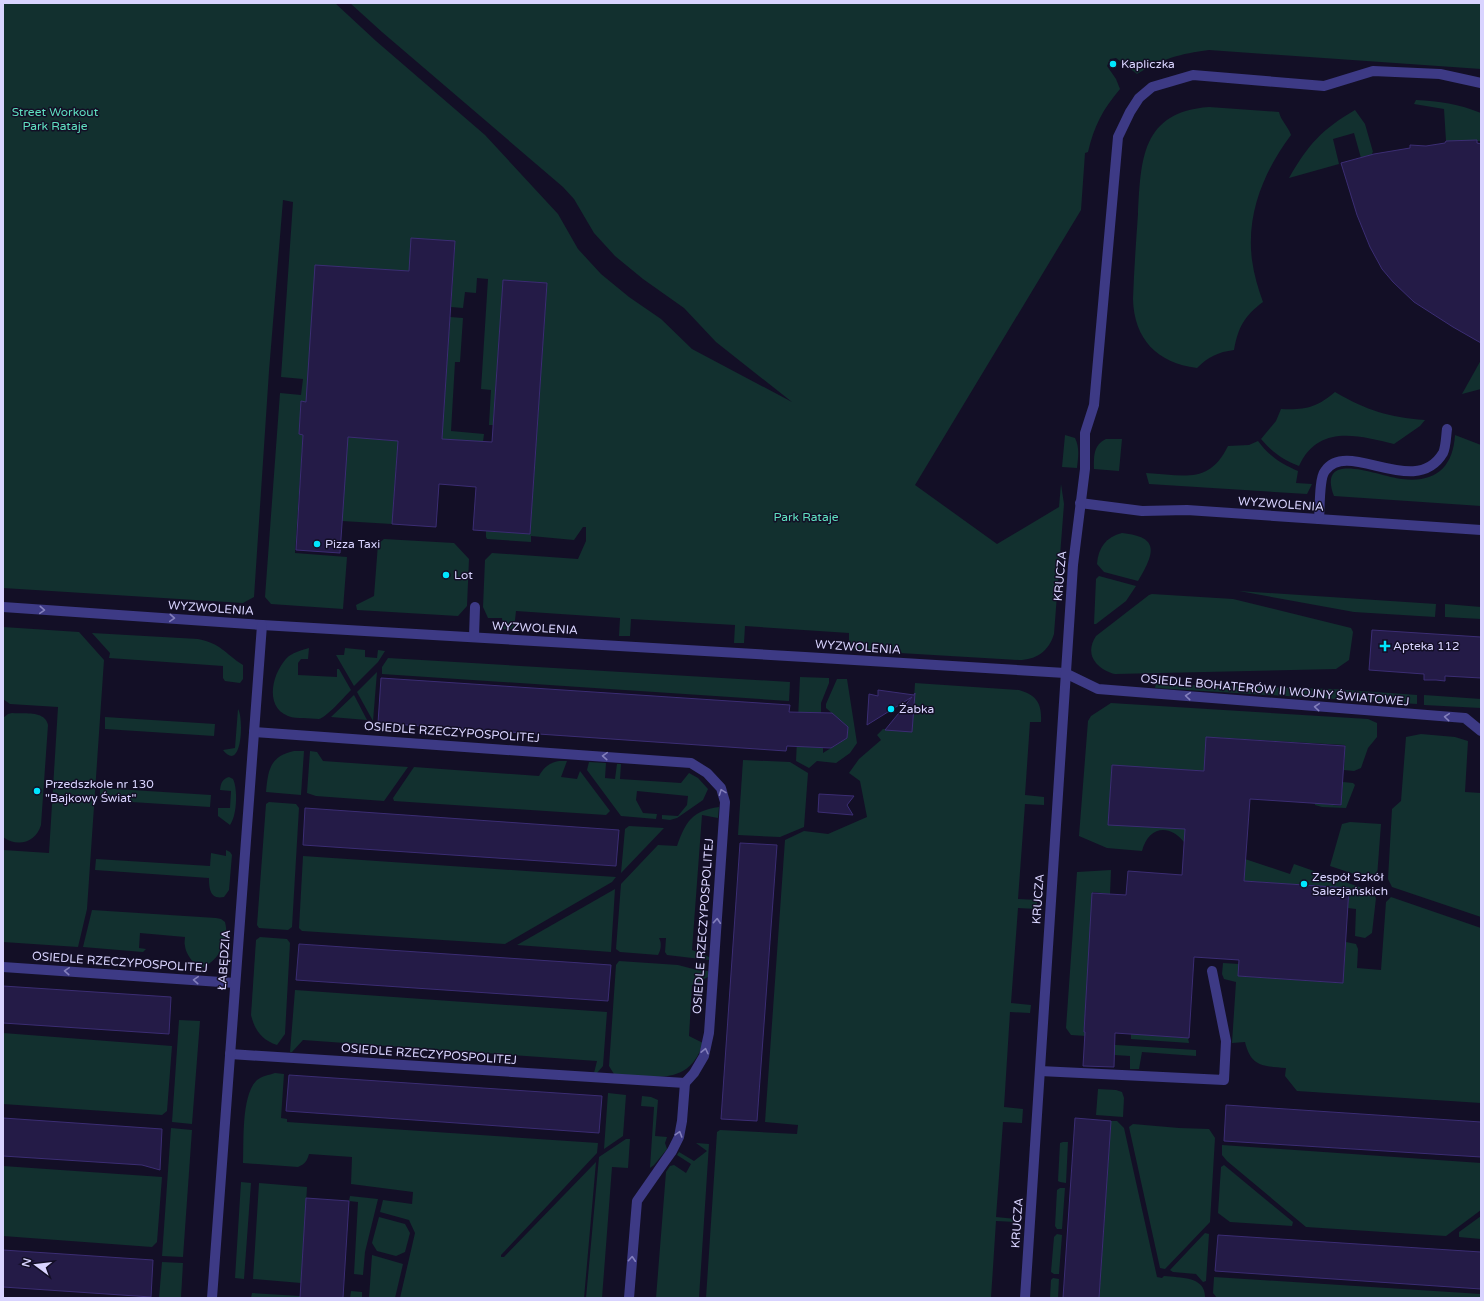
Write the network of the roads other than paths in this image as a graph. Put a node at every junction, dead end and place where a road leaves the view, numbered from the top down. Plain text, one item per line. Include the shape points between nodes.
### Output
1 (1481, 83) edge
2 (1447, 429) dead end
3 (1080, 503) junction
4 (1319, 519) junction
5 (1481, 530) edge
6 (3, 607) edge
7 (475, 607) dead end
8 (262, 625) junction
9 (474, 637) junction
10 (1065, 674) junction
11 (254, 732) junction
12 (1481, 732) edge
13 (3, 967) edge
14 (1212, 971) dead end
15 (235, 983) junction
16 (230, 1054) junction
17 (1040, 1071) junction
18 (685, 1083) junction
19 (212, 1298) edge
20 (629, 1298) edge
21 (1025, 1298) edge

1 - 3 street, KRUCZA via 1440,74 1374,71 1324,86 1193,75 1152,87 1139,98 1118,137 1094,406 1085,433 1085,469
2 - 4 street via 1443,452 1429,468 1405,472 1354,461 1336,461 1324,471
3 - 4 street, WYZWOLENIA via 1142,511 1188,510
3 - 10 street, KRUCZA
4 - 5 street, WYZWOLENIA
6 -> 8 street, WYZWOLENIA
7 - 9 street
8 - 9 street, WYZWOLENIA
8 - 11 street, ŁABĘDZIA
9 - 10 street, WYZWOLENIA
12 -> 10 street, OSIEDLE BOHATERÓW II WOJNY ŚWIATOWEJ via 1465,718 1098,689
10 - 17 street, KRUCZA
11 - 15 street, ŁABĘDZIA
18 -> 11 street, OSIEDLE RZECZYPOSPOLITEJ via 704,1056 709,1033 714,965 725,802 721,788 707,773 691,763
15 -> 13 street, OSIEDLE RZECZYPOSPOLITEJ
14 - 17 street via 1226,1041 1224,1080
15 - 16 street, ŁABĘDZIA
16 - 18 street, OSIEDLE RZECZYPOSPOLITEJ
16 - 19 street, ŁABĘDZIA
17 - 21 street, KRUCZA
20 -> 18 street via 637,1201 679,1137

